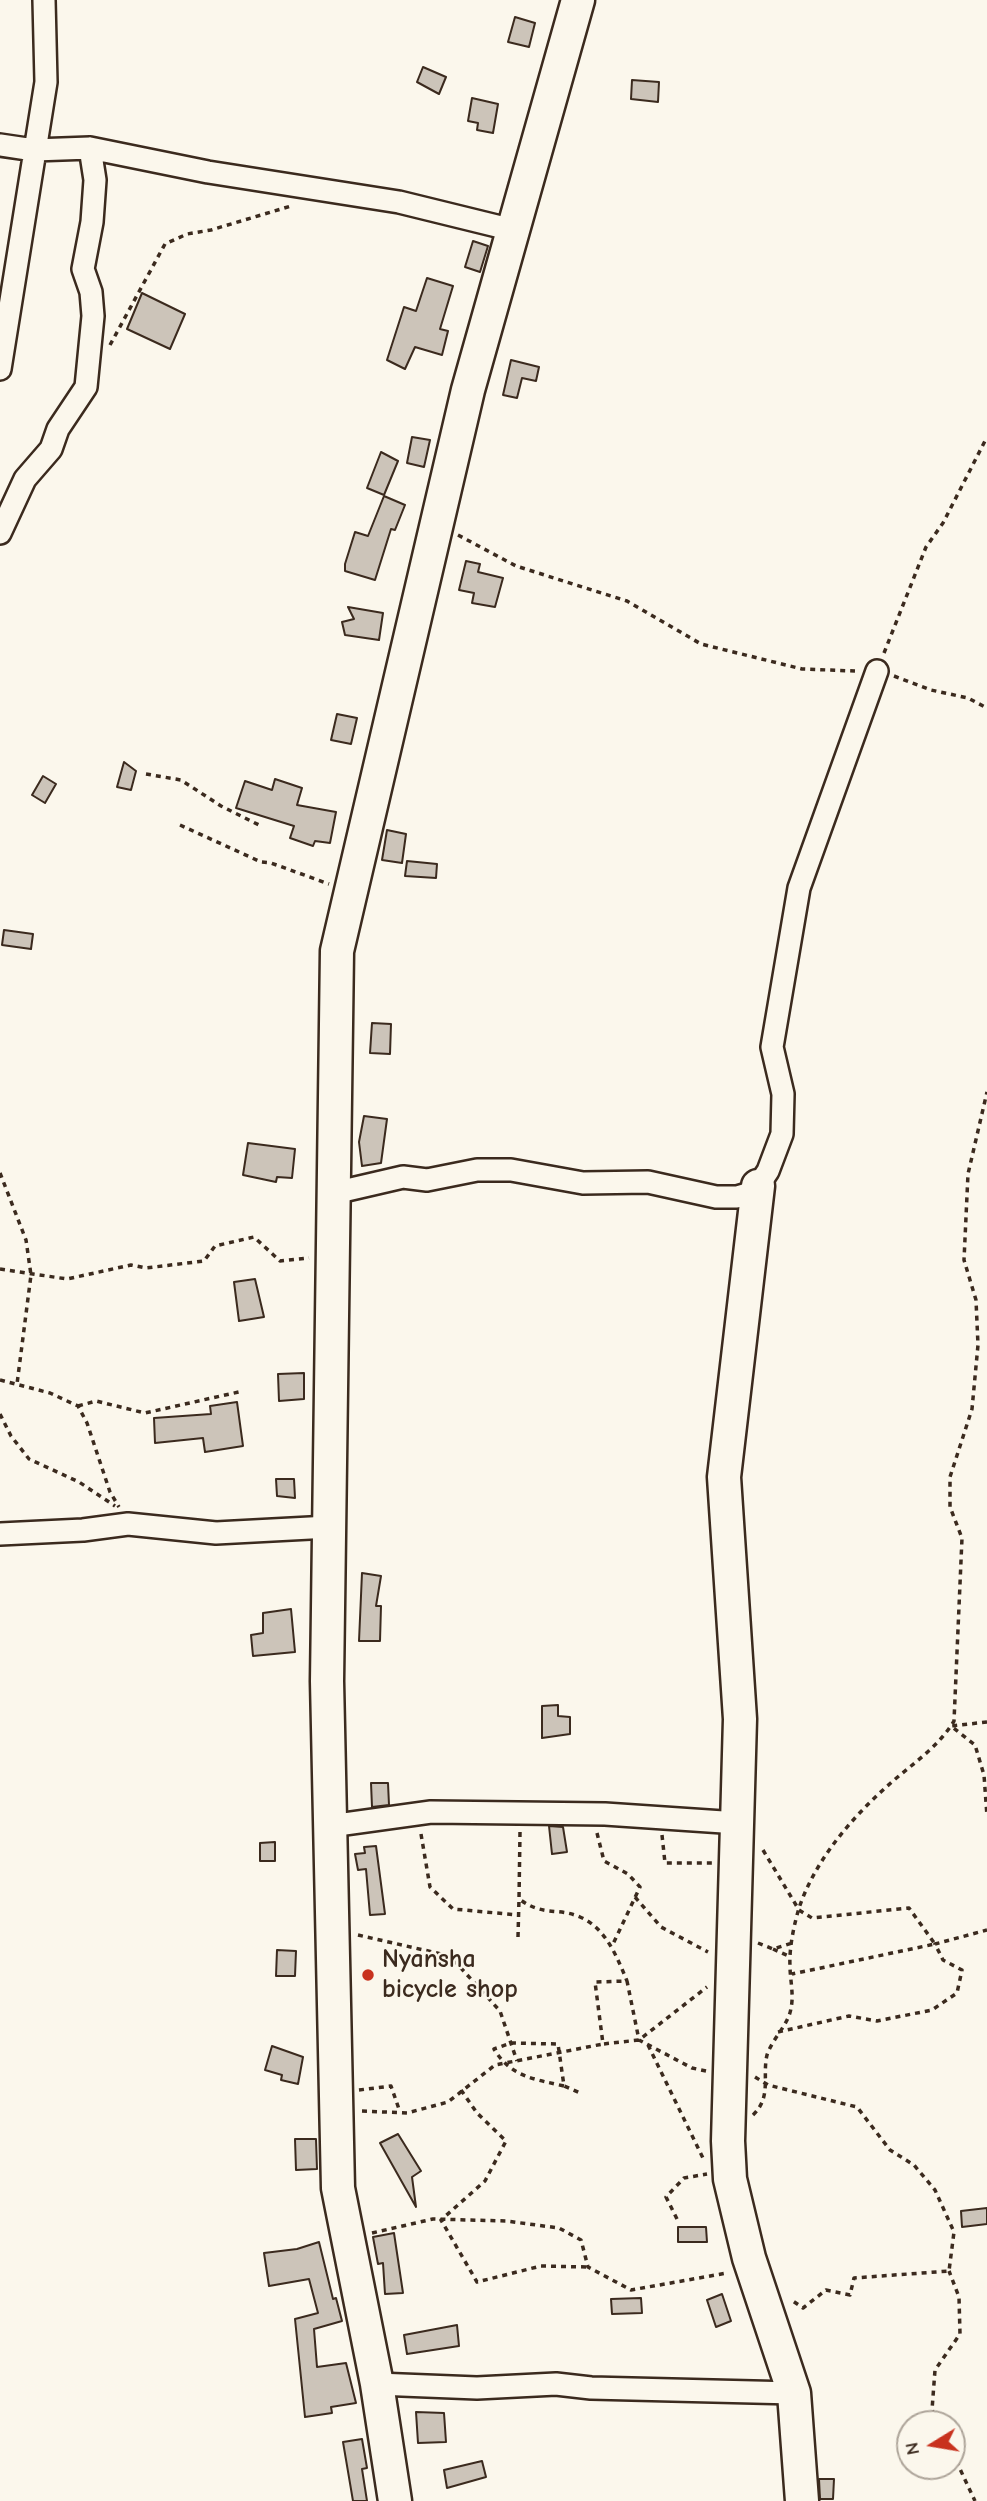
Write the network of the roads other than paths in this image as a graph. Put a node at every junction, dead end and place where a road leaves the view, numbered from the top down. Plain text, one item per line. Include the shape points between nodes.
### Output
1 (44, 0) edge
2 (578, 0) edge
3 (0, 145) edge
4 (90, 148) junction
5 (34, 150) junction
6 (513, 230) junction
7 (0, 369) edge
8 (0, 533) edge
9 (877, 671) road end
10 (758, 1186) junction
11 (334, 1193) junction
12 (329, 1527) junction
13 (0, 1534) edge
14 (738, 1824) junction
15 (330, 1826) junction
16 (377, 2384) junction
17 (794, 2393) junction
18 (395, 2501) edge
19 (802, 2501) edge

1 - 5 street via 46,82
2 - 6 street
3 - 5 street
4 - 5 street
4 - 6 street via 399,202
4 - 8 street via 95,180 83,269 93,316 86,387 58,429 51,449 25,479
5 - 7 street
6 - 11 street via 468,390 337,951
9 - 10 street via 799,888 772,1047 783,1094 782,1134
10 - 11 street via 737,1197 716,1197 648,1182 583,1183 511,1170 477,1170 427,1180 403,1177
10 - 14 street via 724,1477 740,1720
11 - 12 street
12 - 13 street via 216,1533 124,1517 83,1531
12 - 15 street
14 - 15 street via 520,1813 418,1814
14 - 17 street via 730,2179 755,2277
15 - 16 street via 338,2188
16 - 17 street via 477,2388 556,2384
16 - 18 street
17 - 19 street

